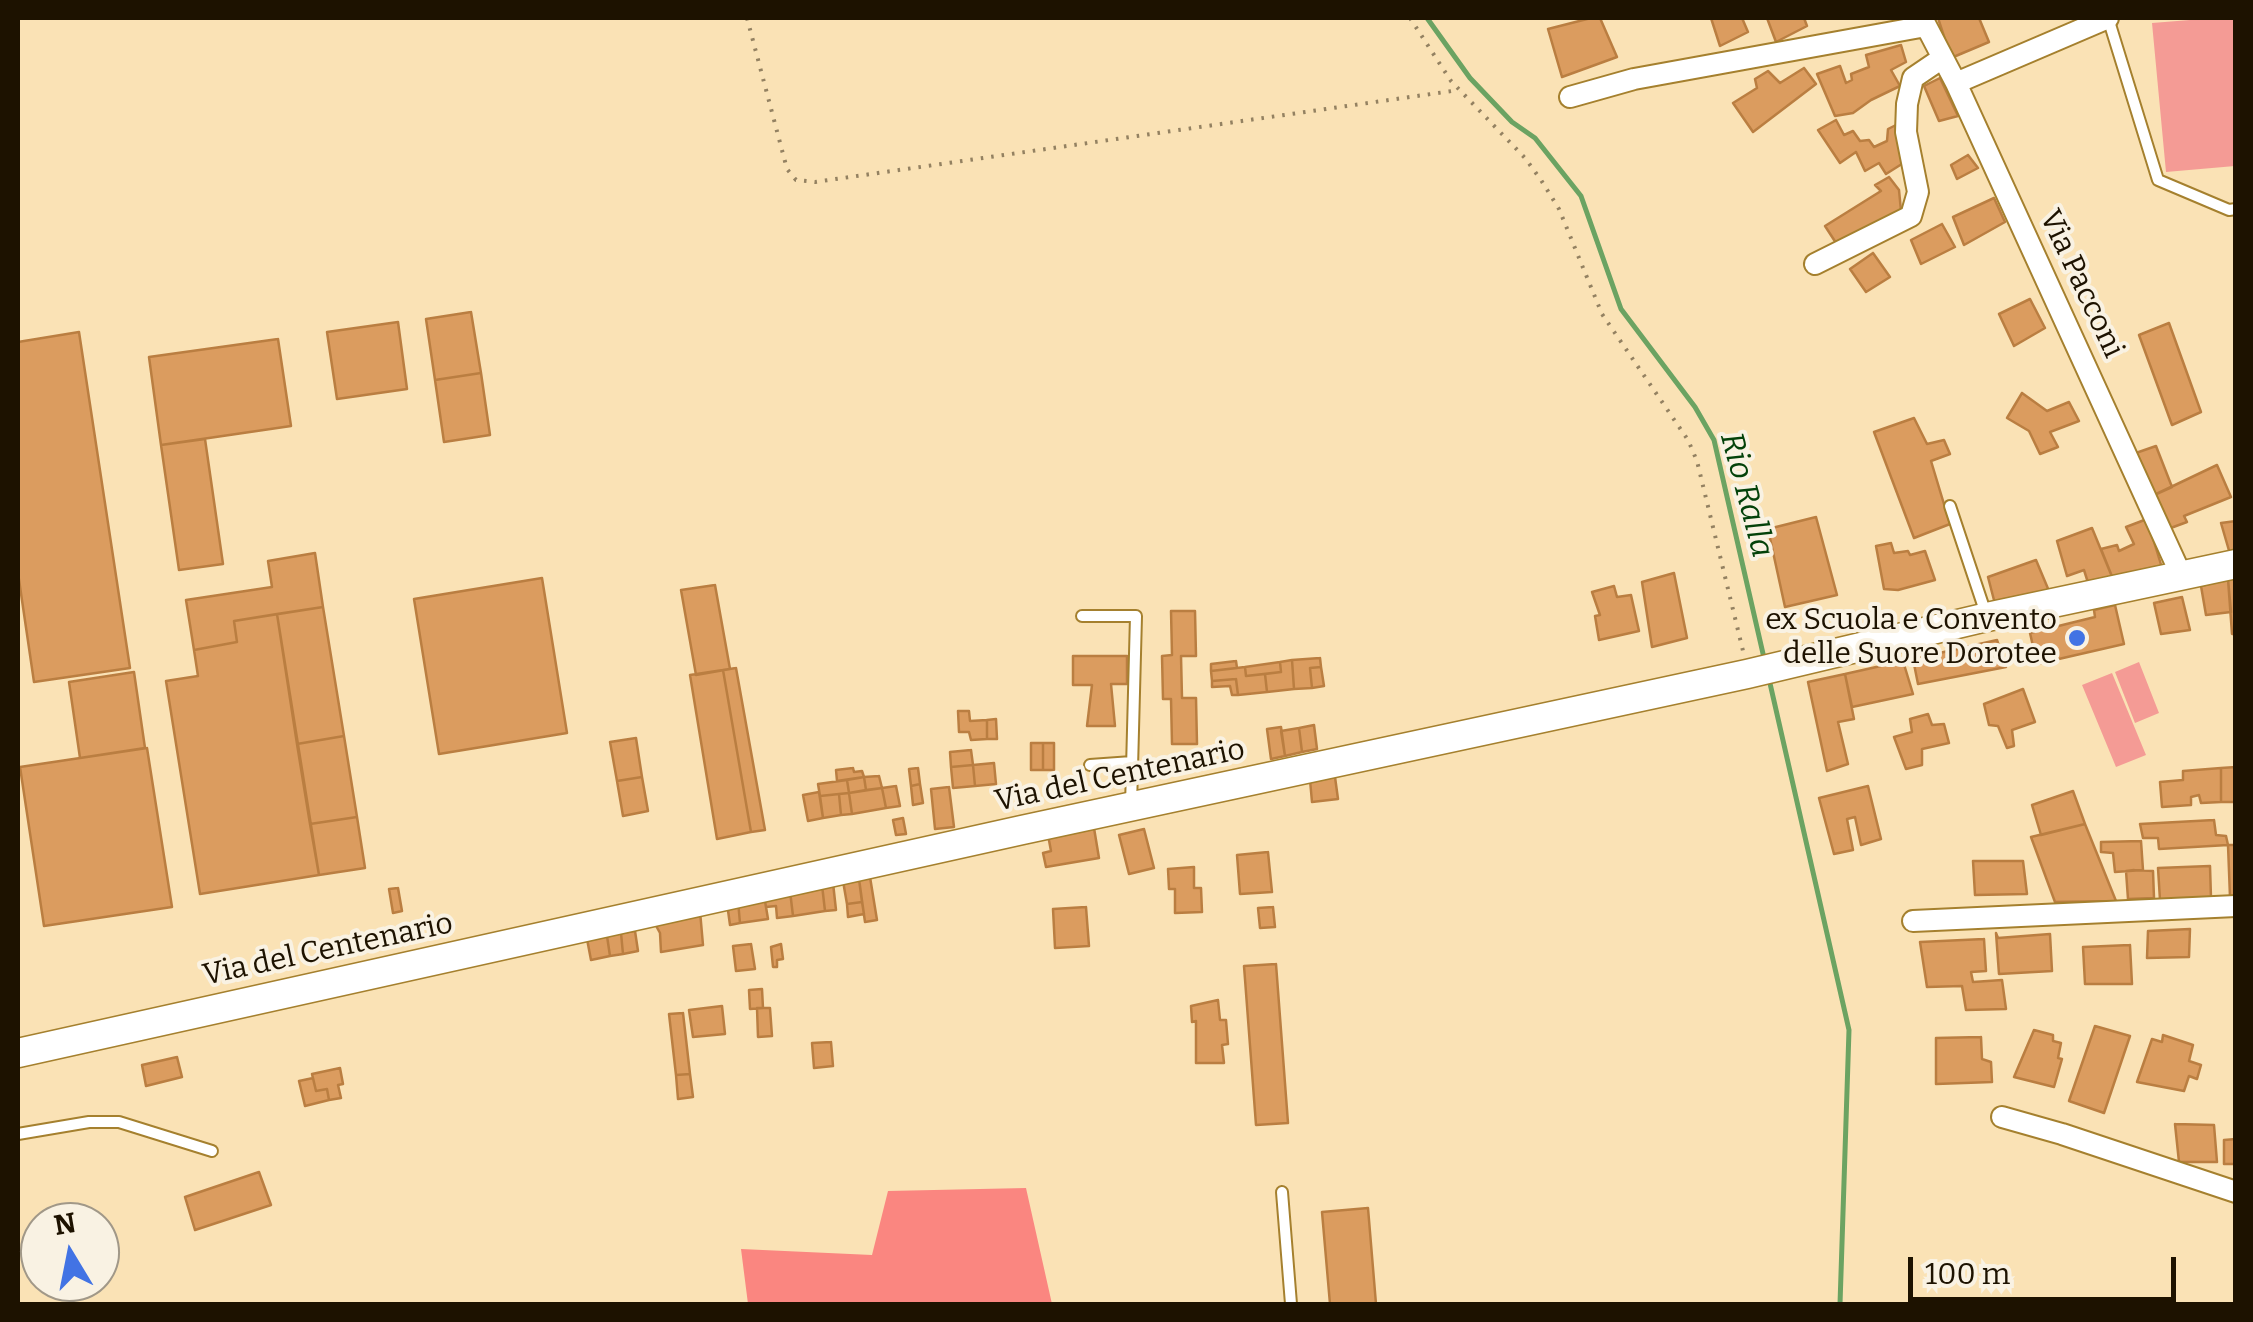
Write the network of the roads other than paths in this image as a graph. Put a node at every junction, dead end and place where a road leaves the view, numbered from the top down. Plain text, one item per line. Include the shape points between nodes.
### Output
1 (2108, 18) edge
2 (1924, 22) edge
3 (1941, 59) junction
4 (1956, 83) junction
5 (1570, 96) dead end
6 (2236, 209) edge
7 (1815, 264) dead end
8 (1950, 506) dead end
9 (2236, 564) edge
10 (2182, 577) junction
11 (1082, 616) dead end
12 (1987, 616) junction
13 (1132, 762) junction
14 (1090, 766) dead end
15 (1131, 806) junction
16 (2236, 906) edge
17 (1913, 922) dead end
18 (18, 1053) edge
19 (2002, 1118) dead end
20 (18, 1134) edge
21 (212, 1151) dead end
22 (1282, 1192) dead end
23 (2236, 1192) edge
24 (1291, 1304) edge

1 - 4 street
1 - 6 lane via 2158,180
2 - 3 street, Via Pacconi
2 - 5 street
3 - 4 street, Via Pacconi
3 - 7 street via 1913,78 1907,104 1918,192 1910,216
4 - 10 street, Via Pacconi
8 - 12 lane
9 - 10 street, Via del Centenario
10 - 12 street, Via del Centenario
11 - 13 lane via 1136,616
12 - 15 street, Via del Centenario
13 - 14 lane
13 - 15 lane
15 - 18 street, Via del Centenario
16 - 17 street
19 - 23 street
20 - 21 lane via 119,1122
22 - 24 lane

